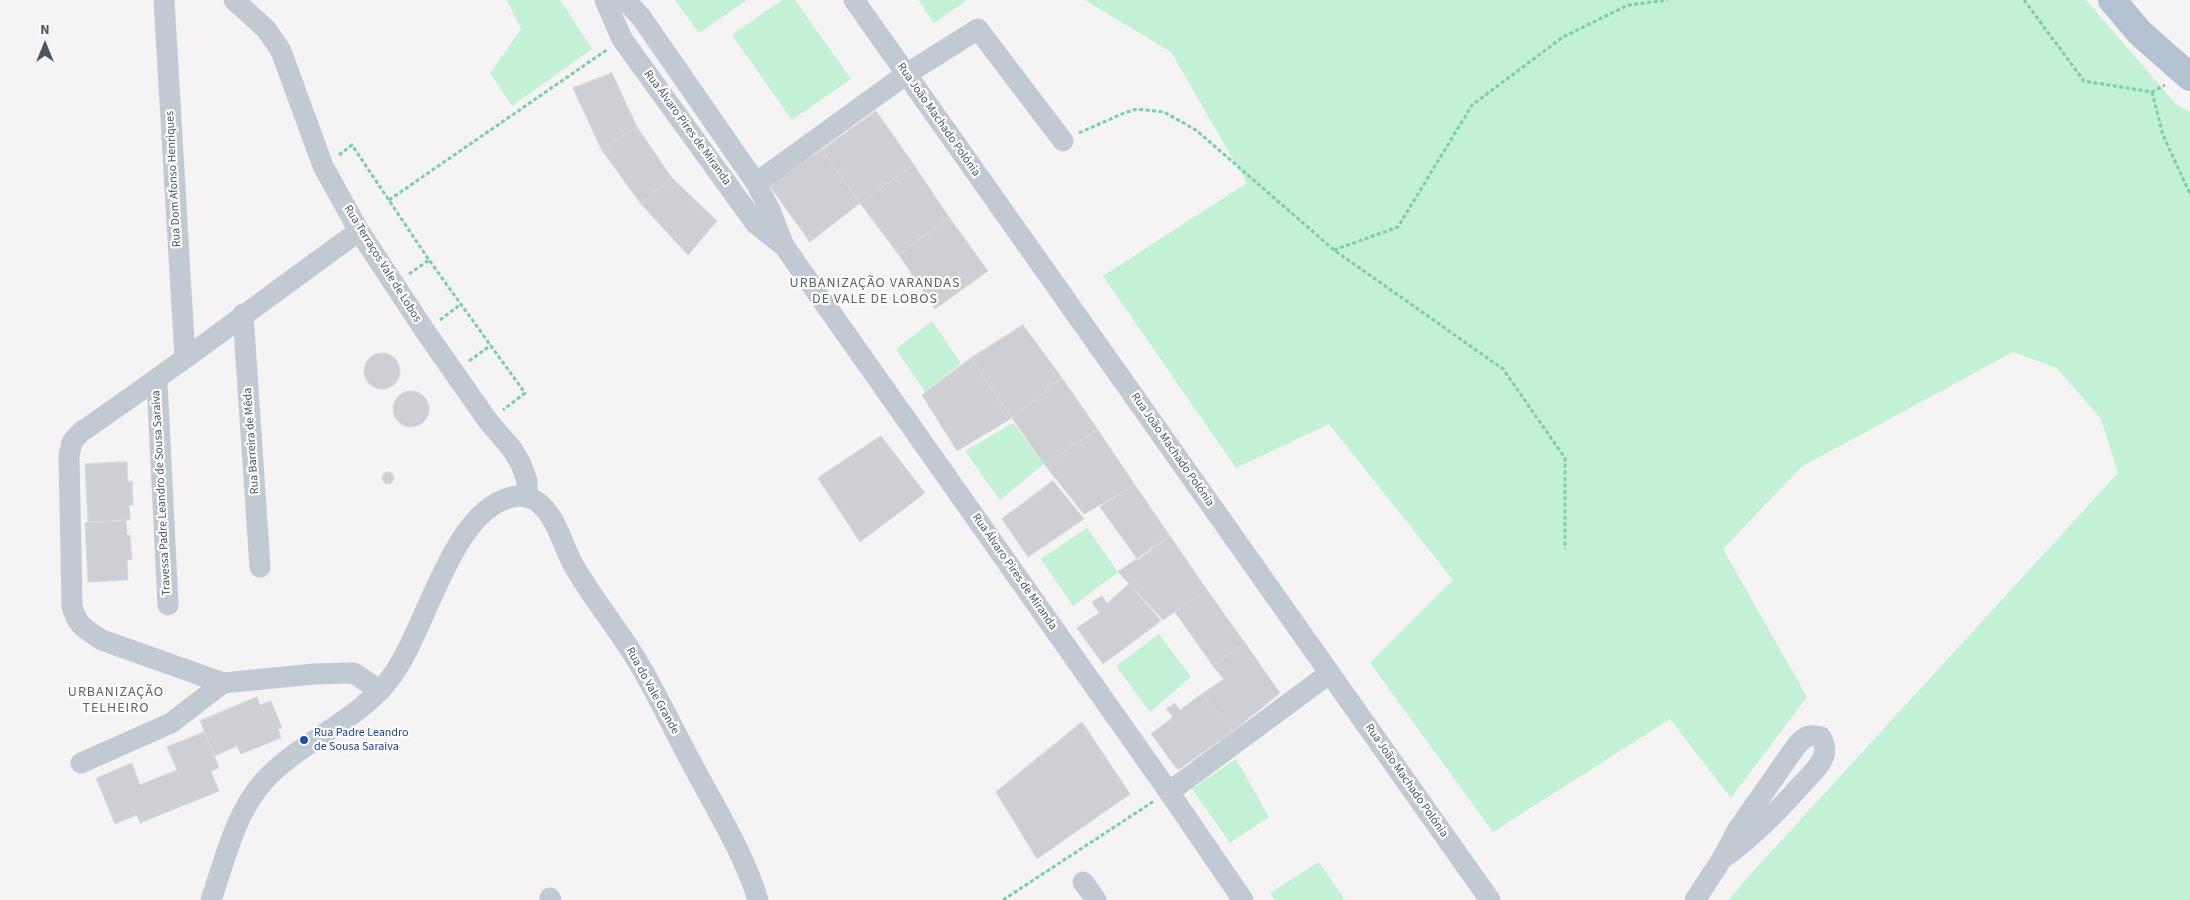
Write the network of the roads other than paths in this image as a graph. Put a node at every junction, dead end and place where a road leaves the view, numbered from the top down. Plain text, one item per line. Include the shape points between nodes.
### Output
1 (164, 0) edge
2 (234, 0) edge
3 (605, 0) edge
4 (625, 0) edge
5 (854, 0) edge
6 (2112, 0) edge
7 (906, 75) junction
8 (2188, 75) edge
9 (1063, 141) road end
10 (756, 183) junction
11 (358, 231) junction
12 (784, 246) junction
13 (243, 314) junction
14 (185, 358) junction
15 (157, 381) junction
16 (527, 496) junction
17 (260, 568) dead end
18 (168, 605) dead end
19 (1330, 673) junction
20 (223, 683) junction
21 (380, 691) junction
22 (81, 763) dead end
23 (1169, 792) junction
24 (1722, 859) junction
25 (1083, 882) dead end
26 (211, 900) edge
27 (758, 900) edge
28 (1096, 900) edge
29 (1243, 900) edge
30 (1490, 900) edge
31 (1695, 900) edge

1 - 14 street, Rua Dom Afonso Henriques
2 - 11 street, Rua Terraços Vale de Lobos via 266,29 281,51 323,166
3 - 12 street, Rua Álvaro Pires de Miranda via 622,39 756,224
4 - 10 street, Rua Álvaro Pires de Miranda via 641,17
5 - 7 street, Rua João Machado Polónia
6 - 8 main road via 2140,33
7 - 9 street via 978,29
7 - 10 street
7 - 19 street, Rua João Machado Polónia
10 - 12 street, Rua Álvaro Pires de Miranda
11 - 13 street
11 - 16 street, Rua Terraços Vale de Lobos via 488,422 522,464
12 - 23 street, Rua Álvaro Pires de Miranda
13 - 14 street
13 - 17 street, Rua Barreira de Mêda
14 - 15 street
15 - 18 street, Travessa Padre Leandro de Sousa Saraiva
15 - 20 street via 81,432 72,442 69,456 72,606 76,620 102,640
16 - 21 street via 502,500 488,508 470,528 453,553 395,672
16 - 27 street, Rua do Vale Grande via 543,506 555,523 573,565 635,656 744,860
19 - 23 street
19 - 30 street, Rua João Machado Polónia
20 - 21 street via 354,673
20 - 22 street via 171,723
21 - 26 street via 264,782 240,820
23 - 29 street, Rua Álvaro Pires de Miranda
24 - 24 street via 1780,810 1818,766 1825,747 1821,737 1811,734 1797,745 1738,829
24 - 31 street
25 - 28 street

